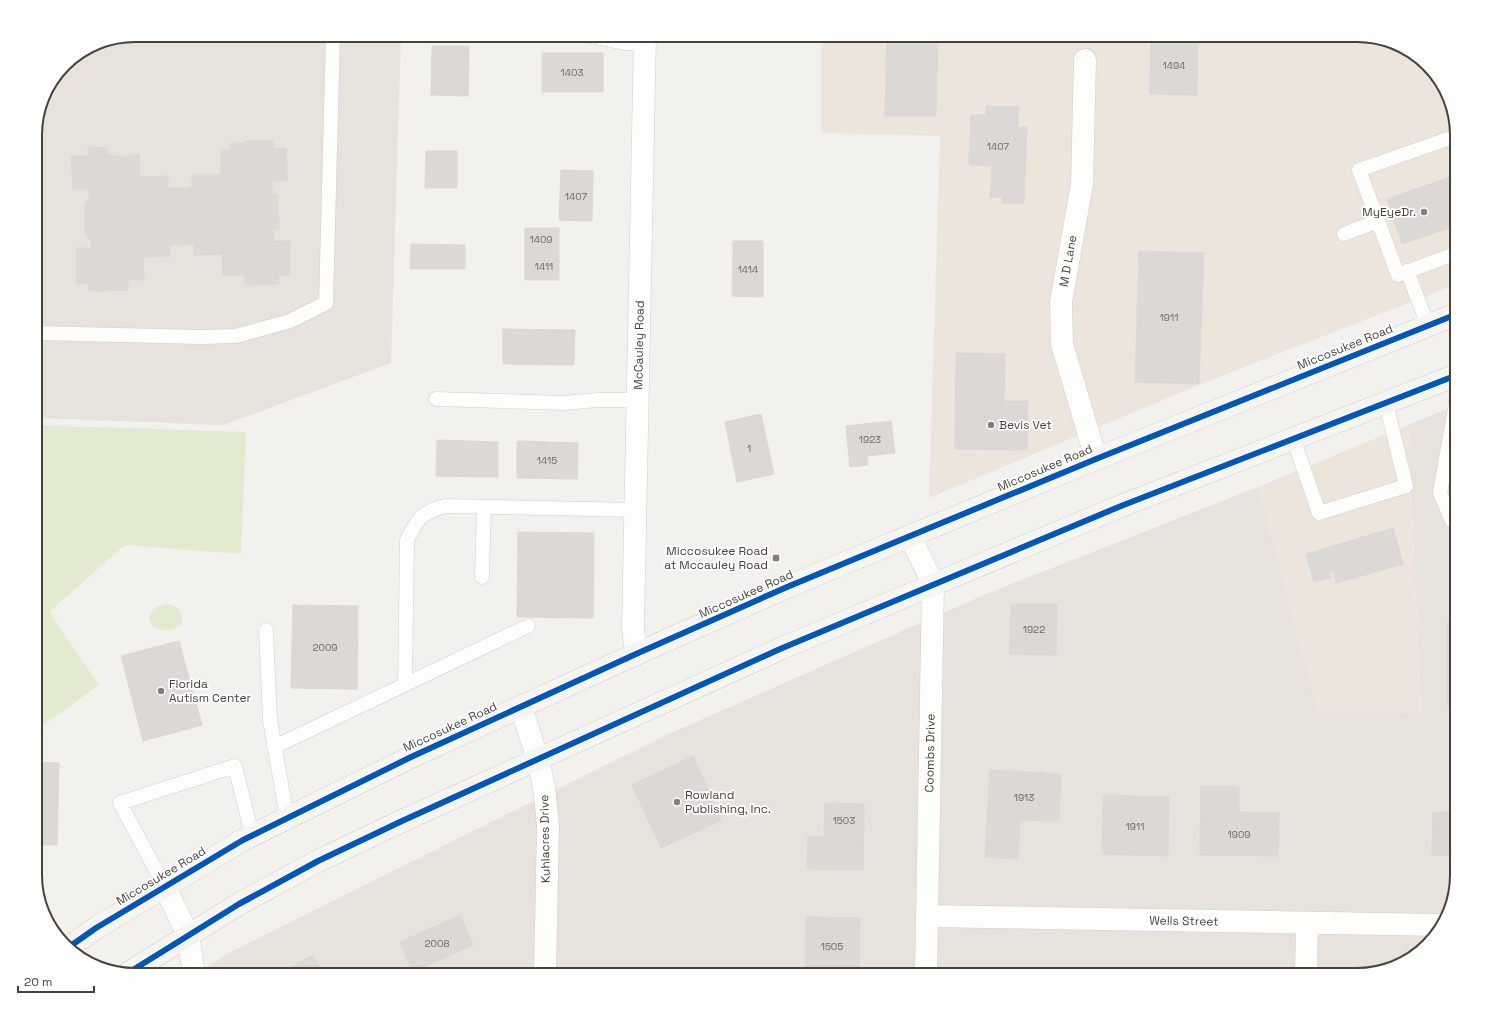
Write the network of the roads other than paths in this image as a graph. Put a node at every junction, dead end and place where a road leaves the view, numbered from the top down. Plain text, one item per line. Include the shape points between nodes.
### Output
1 (333, 42) edge
2 (620, 42) edge
3 (632, 42) edge
4 (645, 42) edge
5 (1085, 60) dead end
6 (1450, 138) edge
7 (1378, 221) junction
8 (1344, 234) dead end
9 (1450, 256) edge
10 (1407, 271) junction
11 (1450, 317) edge
12 (1428, 325) junction
13 (42, 333) edge
14 (1450, 378) edge
15 (436, 399) dead end
16 (638, 400) junction
17 (1386, 403) junction
18 (1450, 437) edge
19 (1293, 438) junction
20 (1096, 459) junction
21 (484, 507) junction
22 (635, 510) junction
23 (1450, 516) edge
24 (910, 536) junction
25 (482, 577) dead end
26 (933, 584) junction
27 (528, 626) dead end
28 (266, 630) dead end
29 (636, 654) junction
30 (405, 684) junction
31 (521, 707) junction
32 (274, 747) junction
33 (538, 760) junction
34 (287, 818) junction
35 (252, 835) junction
36 (165, 887) junction
37 (927, 916) junction
38 (1307, 923) junction
39 (1436, 925) edge
40 (188, 935) junction
41 (73, 944) edge
42 (136, 968) edge
43 (193, 968) edge
44 (544, 968) edge
45 (926, 968) edge
46 (1306, 968) edge

1 - 13 lane via 326,303 290,321 236,336
2 - 3 lane
4 - 16 street, McCauley Road
5 - 20 street, M D Lane via 1082,184 1061,302 1062,344
6 - 7 lane via 1360,170
7 - 8 lane
7 - 10 lane via 1398,274
9 - 10 lane
10 - 12 lane
11 - 12 street, Miccosukee Road
12 - 20 street, Miccosukee Road
14 - 17 street
15 - 16 lane via 564,403
16 - 22 street, McCauley Road
17 - 19 street
17 - 19 lane via 1406,486 1319,513
18 - 23 lane via 1440,493
19 - 26 street
20 - 24 street, Miccosukee Road
21 - 22 lane
21 - 25 lane
21 - 30 lane via 446,506 430,510 418,519 408,540
22 - 29 street, McCauley Road via 632,628
24 - 26 street, Coombs Drive
24 - 29 street, Miccosukee Road
26 - 33 street via 780,648
26 - 37 street, Coombs Drive
27 - 30 lane
28 - 32 lane via 270,720
29 - 31 street, Miccosukee Road
30 - 32 lane
31 - 33 street, Kuhlacres Drive
31 - 34 street, Miccosukee Road
32 - 34 lane
33 - 40 street via 318,861
33 - 44 street, Kuhlacres Drive via 544,784 548,827
34 - 35 street, Miccosukee Road
35 - 36 street, Miccosukee Road
35 - 36 lane via 235,766 120,803
36 - 40 street
36 - 41 street, Miccosukee Road
37 - 38 street, Wells Street
37 - 45 street, Coombs Drive
38 - 39 street, Wells Street
38 - 46 street
40 - 42 street
40 - 43 street

